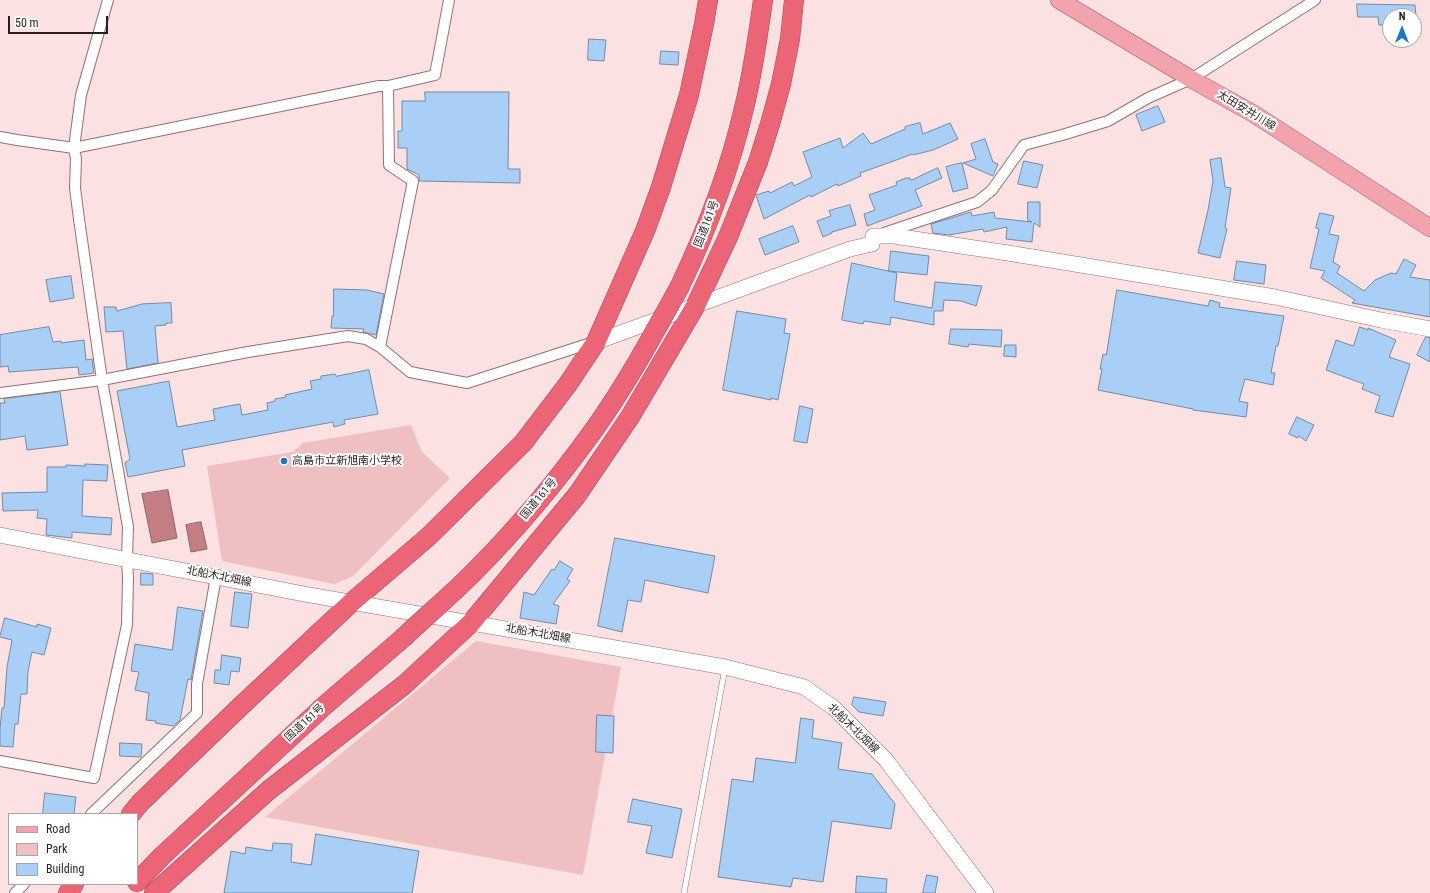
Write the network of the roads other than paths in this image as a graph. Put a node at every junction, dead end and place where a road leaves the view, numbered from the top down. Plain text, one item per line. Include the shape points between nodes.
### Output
1 (108, 0) edge
2 (449, 0) edge
3 (708, 0) edge
4 (764, 0) edge
5 (794, 0) edge
6 (1059, 0) edge
7 (1315, 0) edge
8 (1191, 79) junction
9 (388, 86) junction
10 (0, 137) edge
11 (74, 148) junction
12 (1430, 228) edge
13 (873, 236) junction
14 (696, 305) junction
15 (1430, 329) edge
16 (596, 342) junction
17 (380, 347) junction
18 (102, 380) junction
19 (0, 393) edge
20 (0, 534) edge
21 (127, 560) junction
22 (216, 577) junction
23 (352, 602) junction
24 (471, 623) junction
25 (725, 667) junction
26 (0, 761) edge
27 (92, 813) edge
28 (132, 813) edge
29 (138, 881) edge
30 (23, 885) edge
31 (134, 885) edge
32 (15, 893) edge
33 (126, 893) edge
34 (154, 893) edge
35 (684, 893) edge
36 (986, 893) edge

1 - 11 street via 81,95
2 - 9 street via 434,75
3 - 16 highway via 689,95 661,187 645,231
4 - 29 highway, 国道161号, bridge via 740,125 708,221 680,286 649,343 593,431 526,515 472,574 318,711
5 - 14 highway via 790,39 781,84 758,162 728,237
6 - 8 main road, 太田安井川線
7 - 8 street
8 - 12 main road, 太田安井川線 via 1254,114
8 - 13 street via 1148,98 1108,121 1024,145 992,190 977,202
9 - 11 street
9 - 17 street via 390,165 413,181
10 - 11 street
11 - 18 street via 78,219
13 - 14 main road via 872,244 850,249
13 - 15 main road via 894,236 1008,253 1275,297
14 - 16 main road
14 - 24 highway via 630,416 576,494
16 - 17 street via 467,383 410,372
16 - 23 highway via 523,443 428,537
17 - 18 street via 366,339 348,336
18 - 19 street
18 - 21 street via 128,527
20 - 21 main road, 北船木北畑線
21 - 22 main road, 北船木北畑線
21 - 26 street via 127,625 94,778
22 - 23 main road, 北船木北畑線
22 - 27 street via 197,684 197,713
23 - 24 main road, 北船木北畑線
23 - 28 highway
24 - 25 main road, 北船木北畑線
24 - 34 highway via 404,685 269,790
25 - 35 lane
25 - 36 main road, 北船木北畑線 via 804,687 834,708 886,760
30 - 32 street
31 - 33 highway, 国道161号

